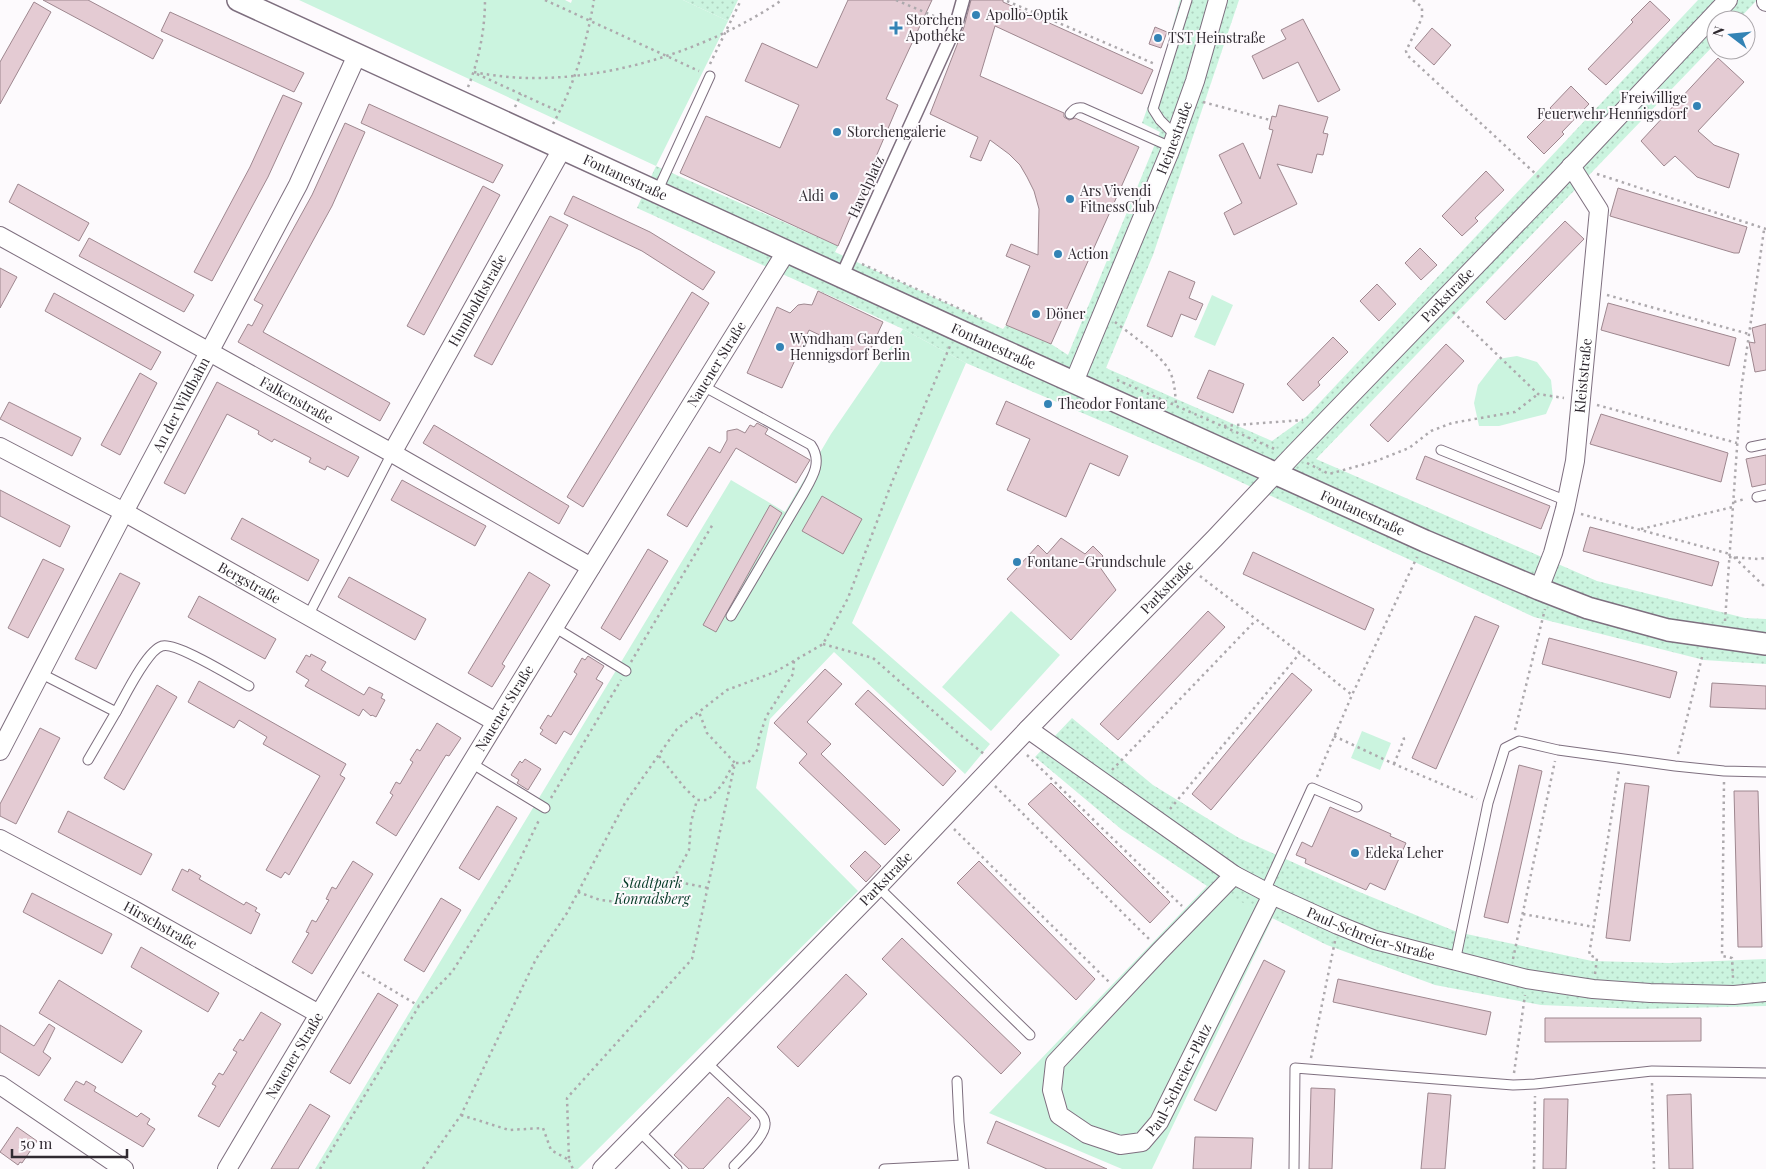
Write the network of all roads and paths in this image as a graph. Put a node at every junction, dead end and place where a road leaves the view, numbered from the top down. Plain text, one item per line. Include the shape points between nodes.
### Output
1 (238, 0) edge
2 (485, 0) edge
3 (545, 0) edge
4 (594, 0) edge
5 (740, 0) edge
6 (782, 0) edge
7 (896, 0) edge
8 (963, 0) edge
9 (1187, 0) edge
10 (1218, 0) edge
11 (1413, 0) edge
12 (1728, 0) edge
13 (1007, 1) edge
14 (591, 21) junction
15 (956, 26) junction
16 (726, 32) junction
17 (357, 55) junction
18 (666, 55) junction
19 (1167, 69) junction
20 (474, 72) junction
21 (575, 75) junction
22 (708, 75) junction
23 (521, 94) junction
24 (1188, 98) junction
25 (462, 103) junction
26 (513, 112) dead end
27 (560, 112) junction
28 (1070, 114) dead end
29 (1270, 120) dead end
30 (1173, 141) junction
31 (553, 145) junction
32 (1571, 166) junction
33 (1551, 188) junction
34 (656, 192) junction
35 (1765, 229) edge
36 (0, 236) edge
37 (786, 252) junction
38 (846, 268) junction
39 (887, 275) dead end
40 (1592, 291) junction
41 (1441, 301) junction
42 (1103, 312) junction
43 (1749, 334) junction
44 (951, 345) dead end
45 (209, 352) junction
46 (1116, 380) dead end
47 (1074, 382) junction
48 (703, 386) junction
49 (1538, 394) junction
50 (1581, 400) junction
51 (1176, 405) junction
52 (1328, 418) junction
53 (1222, 426) junction
54 (1738, 443) junction
55 (1766, 444) edge
56 (0, 447) edge
57 (1751, 447) dead end
58 (1441, 450) dead end
59 (392, 452) junction
60 (1292, 456) junction
61 (1276, 473) junction
62 (1566, 505) junction
63 (1733, 507) junction
64 (124, 512) junction
65 (713, 524) dead end
66 (1640, 530) junction
67 (1425, 541) junction
68 (1729, 556) junction
69 (1734, 557) junction
70 (1766, 558) edge
71 (1188, 565) junction
72 (591, 567) junction
73 (1766, 588) edge
74 (1545, 592) junction
75 (308, 616) junction
76 (731, 616) dead end
77 (1256, 620) junction
78 (554, 628) junction
79 (1715, 638) junction
80 (824, 644) junction
81 (1766, 644) edge
82 (1300, 653) junction
83 (794, 661) junction
84 (626, 672) junction
85 (40, 673) junction
86 (249, 686) dead end
87 (1352, 696) junction
88 (116, 712) junction
89 (699, 712) junction
90 (496, 722) junction
91 (1028, 729) junction
92 (1402, 734) dead end
93 (1334, 736) junction
94 (1014, 743) junction
95 (1515, 743) junction
96 (1558, 750) junction
97 (0, 751) edge
98 (659, 755) junction
99 (1620, 758) junction
100 (88, 760) dead end
101 (735, 762) junction
102 (472, 763) junction
103 (1394, 764) junction
104 (1675, 766) junction
105 (989, 769) junction
106 (1724, 771) junction
107 (1766, 772) edge
108 (1101, 782) junction
109 (1312, 788) junction
110 (697, 800) junction
111 (1488, 803) junction
112 (1357, 807) dead end
113 (545, 808) junction
114 (942, 818) junction
115 (1158, 823) junction
116 (0, 840) edge
117 (1234, 875) junction
118 (673, 882) junction
119 (878, 887) junction
120 (708, 888) junction
121 (578, 892) junction
122 (1269, 893) junction
123 (1523, 914) junction
124 (1194, 918) junction
125 (1338, 925) junction
126 (1594, 926) junction
127 (1160, 950) junction
128 (1455, 962) junction
129 (349, 964) junction
130 (1510, 975) junction
131 (1527, 979) junction
132 (1593, 989) junction
133 (1766, 992) edge
134 (1120, 993) junction
135 (1734, 995) junction
136 (419, 1006) junction
137 (319, 1014) junction
138 (1030, 1035) dead end
139 (706, 1062) junction
140 (1309, 1068) junction
141 (1652, 1071) junction
142 (1766, 1072) edge
143 (957, 1081) dead end
144 (1535, 1084) junction
145 (0, 1085) edge
146 (1513, 1085) junction
147 (461, 1115) junction
148 (639, 1131) junction
149 (570, 1160) junction
150 (734, 1166) dead end
151 (963, 1167) edge
152 (124, 1169) edge
153 (227, 1169) edge
154 (320, 1169) edge
155 (423, 1169) edge
156 (573, 1169) edge
157 (602, 1169) edge
158 (677, 1169) edge
159 (884, 1169) edge
160 (1294, 1169) edge
161 (1534, 1169) edge
162 (1654, 1169) edge

1 - 17 street, Fontanestraße
2 - 20 path via 483,31
3 - 14 path
4 - 14 path
5 - 16 path
6 - 16 path
7 - 15 path
8 - 15 street, Havelplatz
9 - 19 lane
10 - 24 street, Heinestraße
11 - 33 path via 1422,8 1422,18 1407,55
12 - 32 street, Parkstraße
13 - 19 path
14 - 18 path
14 - 21 path
15 - 38 street, Havelplatz
16 - 18 path
16 - 22 path
17 - 25 street, Fontanestraße
17 - 45 street, An der Wildbahn via 298,185
18 - 21 path
18 - 22 path
19 - 30 lane via 1153,108
20 - 21 path via 528,78
20 - 23 path
20 - 25 path
21 - 27 path
22 - 34 lane
23 - 26 path
23 - 27 path
24 - 29 path
24 - 30 street, Heinestraße
25 - 31 street, Fontanestraße
27 - 31 path
28 - 30 lane via 1077,108 1083,108
30 - 42 street, Heinestraße
31 - 34 street, Fontanestraße
31 - 59 street, Humboldtstraße
32 - 33 street, Parkstraße
32 - 35 path
32 - 40 street, Kleiststraße via 1599,210
33 - 41 street, Parkstraße
34 - 37 street, Fontanestraße
35 - 43 path
36 - 45 street, Falkenstraße
37 - 38 street, Fontanestraße
37 - 48 street, Nauener Straße
38 - 39 path
38 - 47 street, Fontanestraße
40 - 43 path
40 - 50 street, Kleiststraße
41 - 49 path
41 - 52 street, Parkstraße
42 - 47 street, Heinestraße
42 - 51 path via 1152,351 1169,369
43 - 54 path
44 - 80 path via 892,482 848,598
45 - 59 street, Falkenstraße
45 - 64 street, An der Wildbahn
46 - 51 path
47 - 61 street, Fontanestraße
48 - 72 street, Nauener Straße
48 - 76 lane via 811,445 817,459 808,485
49 - 50 path
49 - 60 path via 1515,412 1452,423 1431,431 1409,448 1329,474
50 - 54 path
50 - 62 street, Kleiststraße via 1576,461
51 - 53 path
52 - 53 path
52 - 60 street, Parkstraße
53 - 60 path
54 - 63 path
55 - 57 lane
56 - 64 street, Bergstraße
58 - 62 lane
59 - 72 street, Falkenstraße
59 - 75 lane
60 - 61 street, Parkstraße
61 - 67 street, Fontanestraße
61 - 71 street, Parkstraße
62 - 66 path
62 - 74 street, Kleiststraße
63 - 66 path
63 - 68 path
64 - 75 street, Bergstraße
64 - 85 street, An der Wildbahn
65 - 84 path
66 - 68 path
67 - 74 street, Fontanestraße
67 - 87 path
68 - 69 path
68 - 79 path
69 - 70 path
69 - 73 path
71 - 77 path
71 - 91 street, Parkstraße
72 - 78 street, Nauener Straße
74 - 79 street, Fontanestraße via 1588,608
74 - 95 path via 1544,612 1513,736
75 - 90 street, Bergstraße
77 - 82 path
77 - 108 path
78 - 84 lane
78 - 90 street, Nauener Straße
79 - 81 street, Fontanestraße
79 - 104 path
80 - 83 path
80 - 105 path via 873,658 958,734
82 - 87 path
82 - 115 path
83 - 89 path via 775,672 727,690
83 - 101 path via 793,674 766,717 758,749 748,763
84 - 113 path
85 - 88 lane
85 - 97 street, An der Wildbahn
86 - 88 lane via 187,652 162,645 148,658
87 - 93 path
88 - 100 lane
89 - 98 path via 677,729
89 - 101 path via 707,733
90 - 102 street, Nauener Straße
91 - 94 street, Parkstraße
91 - 108 street, Paul-Schreier-Straße
92 - 103 path via 1404,739
93 - 103 path
93 - 109 path
94 - 105 street, Parkstraße
94 - 124 path
95 - 96 lane via 1519,741
95 - 111 lane via 1505,748
96 - 99 lane
96 - 123 path
98 - 110 path
98 - 121 path via 625,803
99 - 104 lane
99 - 126 path
101 - 110 path via 722,785 708,800
101 - 120 path
102 - 113 lane
102 - 129 street, Nauener Straße
103 - 111 path
104 - 106 lane
105 - 114 street, Parkstraße
105 - 127 path
106 - 107 lane
106 - 135 path via 1722,956 1732,958
108 - 115 street, Paul-Schreier-Straße
109 - 112 lane
109 - 122 lane
110 - 118 path via 688,850
111 - 128 lane
113 - 136 path via 510,880 452,972
114 - 119 street, Parkstraße
114 - 134 path
115 - 117 street, Paul-Schreier-Straße
116 - 137 street, Hirschstraße via 132,909
117 - 122 street, Paul-Schreier-Straße
117 - 124 street, Paul-Schreier-Platz
118 - 120 path
118 - 121 path via 669,888 644,898 620,902 600,900
119 - 138 lane
119 - 139 street, Parkstraße
120 - 149 path via 692,960 567,1098
121 - 147 path via 536,959
122 - 125 street, Paul-Schreier-Straße
122 - 134 street, Paul-Schreier-Platz via 1159,1122 1142,1142 1120,1145 1087,1134 1059,1115 1052,1090 1055,1063
123 - 126 path
123 - 130 path
124 - 127 street, Paul-Schreier-Platz
125 - 128 street, Paul-Schreier-Straße via 1375,940
125 - 140 path
126 - 132 path via 1589,955 1597,958
127 - 134 street, Paul-Schreier-Platz
128 - 130 street, Paul-Schreier-Straße
129 - 136 path
129 - 137 street, Nauener Straße
130 - 131 street, Paul-Schreier-Straße
131 - 132 street, Paul-Schreier-Straße
131 - 146 path
132 - 135 street, Paul-Schreier-Straße
133 - 135 street, Paul-Schreier-Straße
136 - 154 path
137 - 153 street, Nauener Straße
139 - 148 street, Parkstraße
139 - 150 lane via 766,1121 762,1136
140 - 146 lane
140 - 160 lane via 1295,1068
141 - 142 lane
141 - 144 lane
141 - 162 path
143 - 151 lane
144 - 146 lane
144 - 161 path
145 - 152 street
147 - 149 path via 508,1130 543,1128 551,1150
147 - 155 path
148 - 157 street, Parkstraße
148 - 158 lane
149 - 156 path
151 - 159 lane

